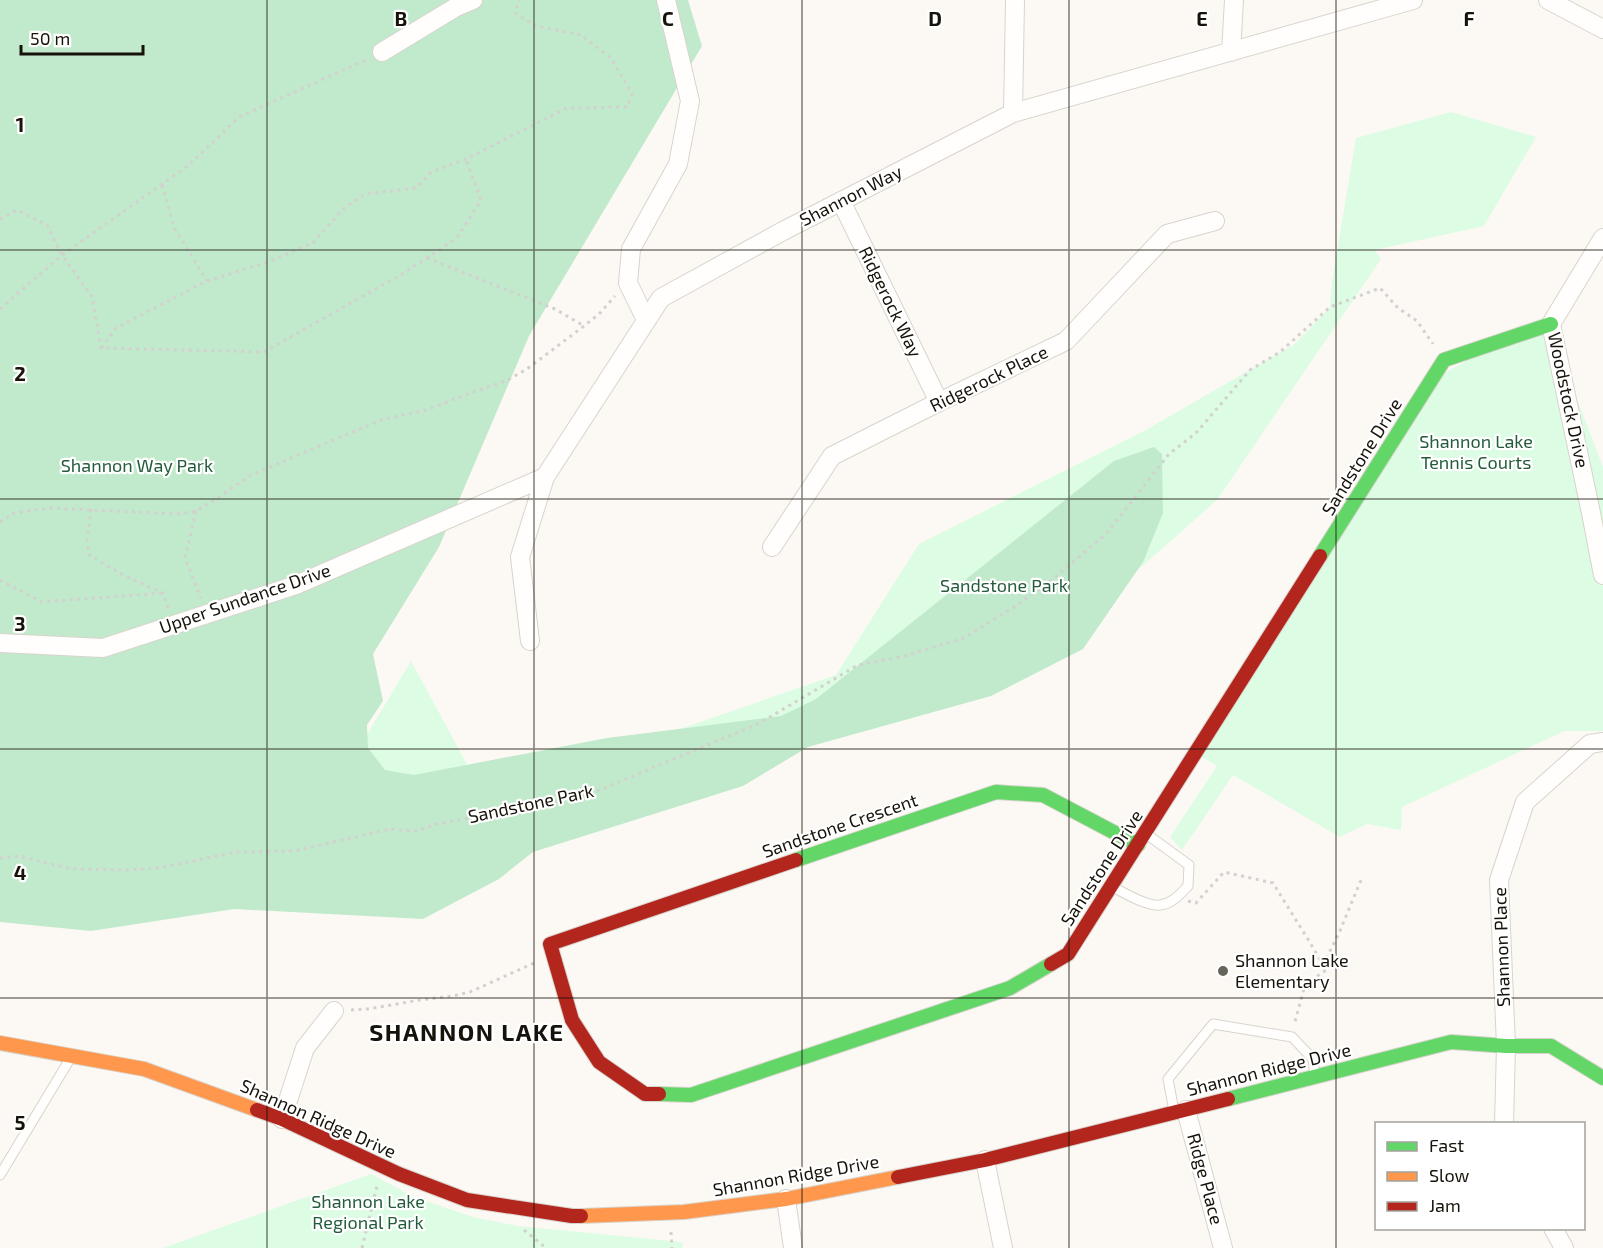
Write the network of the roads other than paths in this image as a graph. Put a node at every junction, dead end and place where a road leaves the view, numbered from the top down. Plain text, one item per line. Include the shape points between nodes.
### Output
1 (473, 0) edge
2 (666, 0) edge
3 (1015, 0) edge
4 (1234, 0) edge
5 (1413, 0) edge
6 (1548, 0) edge
7 (1603, 29) edge
8 (382, 52) road end
9 (1231, 52) junction
10 (1013, 113) junction
11 (841, 201) junction
12 (1215, 221) dead end
13 (1603, 238) edge
14 (646, 320) junction
15 (1551, 324) junction
16 (939, 402) junction
17 (545, 477) junction
18 (1597, 512) edge
19 (772, 547) dead end
20 (1603, 575) edge
21 (530, 641) dead end
22 (0, 643) edge
23 (1603, 742) edge
24 (1142, 839) junction
25 (1111, 886) junction
26 (552, 949) joint
27 (334, 1011) road end
28 (0, 1043) edge
29 (1506, 1046) junction
30 (72, 1057) junction
31 (1316, 1077) junction
32 (1603, 1078) edge
33 (1180, 1112) junction
34 (282, 1119) junction
35 (1504, 1122) edge
36 (985, 1160) junction
37 (0, 1175) edge
38 (786, 1199) junction
39 (1554, 1230) edge
40 (793, 1248) edge
41 (1003, 1248) edge
42 (1223, 1248) edge
43 (1564, 1248) edge

1 - 8 street
2 - 14 street via 690,101 678,164 631,249 628,282
3 - 10 street
4 - 9 street
5 - 9 street, Shannon Way
6 - 7 street
9 - 10 street, Shannon Way
10 - 11 street, Shannon Way
11 - 14 street, Shannon Way via 661,297
11 - 16 street, Ridgerock Way
12 - 16 street, Ridgerock Place via 1167,234 1066,341
13 - 15 street, Woodstock Drive
14 - 17 street, Shannon Way
15 - 18 street, Woodstock Drive
15 - 24 street, Sandstone Drive via 1444,360
16 - 19 street, Ridgerock Place via 832,456
17 - 21 street, Shannon Way via 520,557
17 - 22 street, Upper Sundance Drive via 296,585 103,648
18 - 20 street, Woodstock Drive
23 - 29 street, Shannon Place via 1590,744 1525,802 1499,880
24 - 25 street, Sandstone Drive
24 - 25 lane via 1189,865 1188,886 1176,899 1159,906
24 - 26 street, Sandstone Crescent via 1043,795 996,792
25 - 26 street, Sandstone Drive via 1068,954 1010,988 691,1095 645,1094 599,1062 572,1020
27 - 34 street via 305,1048
28 - 30 street, Shannon Ridge Drive
29 - 31 street, Shannon Ridge Drive via 1451,1042
29 - 32 street, Shannon Ridge Drive via 1551,1046
29 - 35 street, Shannon Place
30 - 34 street, Shannon Ridge Drive via 144,1069
30 - 37 lane
31 - 33 street, Shannon Ridge Drive
31 - 33 lane via 1313,1059 1292,1037 1214,1024 1167,1078
33 - 36 street, Shannon Ridge Drive
33 - 42 street, Ridge Place
34 - 38 street, Shannon Ridge Drive via 399,1174 467,1200 572,1216 684,1212
36 - 38 street, Shannon Ridge Drive
36 - 41 street
38 - 40 street
39 - 43 street

